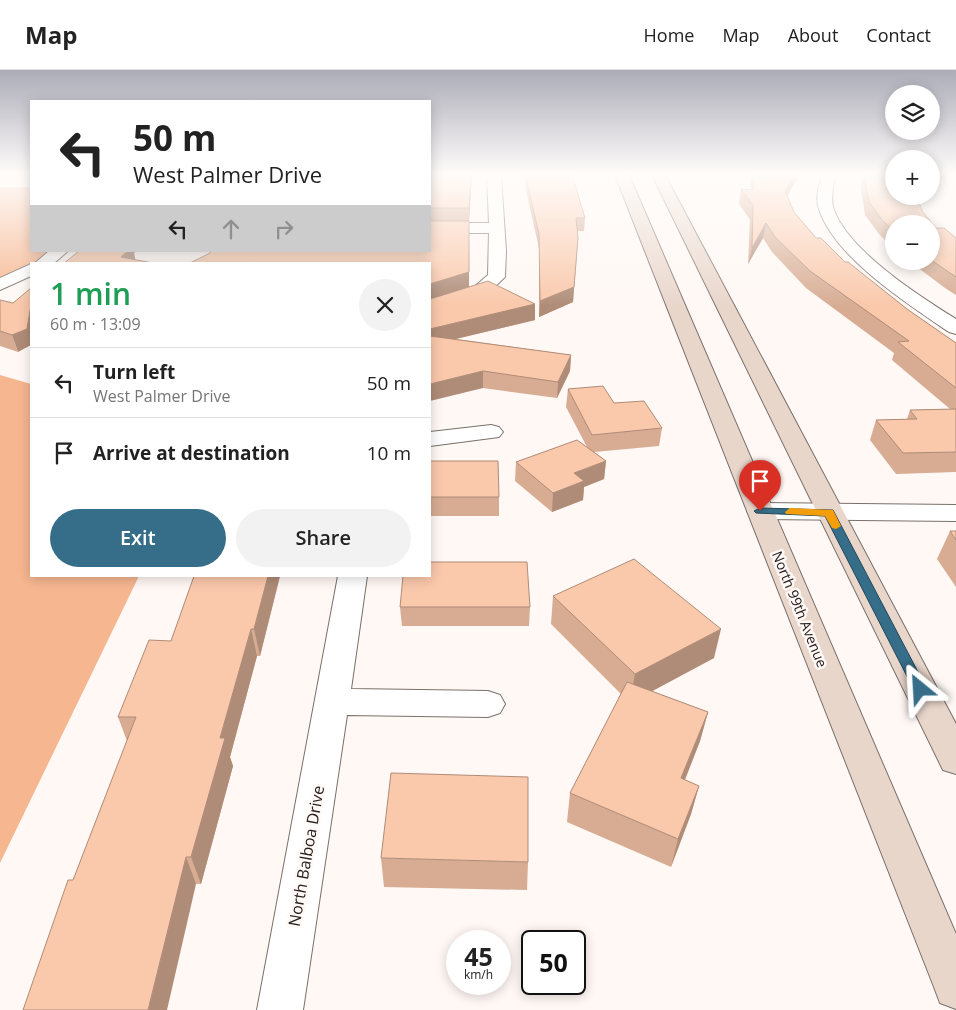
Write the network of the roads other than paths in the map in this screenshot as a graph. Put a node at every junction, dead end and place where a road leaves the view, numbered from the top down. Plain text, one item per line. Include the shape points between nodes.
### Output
1 (496, 219) edge
2 (640, 219) edge
3 (680, 219) edge
4 (831, 219) edge
5 (431, 228) edge
6 (497, 228) junction
7 (59, 252) edge
8 (45, 262) edge
9 (30, 270) edge
10 (0, 285) edge
11 (24, 292) edge
12 (431, 307) edge
13 (956, 328) edge
14 (491, 432) dead end
15 (431, 439) edge
16 (760, 511) junction
17 (829, 513) junction
18 (956, 513) edge
19 (353, 577) edge
20 (332, 702) junction
21 (488, 704) dead end
22 (956, 759) edge
23 (956, 987) edge
24 (280, 1010) edge

1 - 6 street
2 - 16 main road, North 99th Avenue
3 - 17 main road
4 - 13 street via 837,231 873,267
5 - 6 street
6 - 12 street via 496,277 480,291
7 - 8 street
9 - 10 street
10 - 11 street
14 - 15 street
16 - 17 street
16 - 23 main road, North 99th Avenue
17 - 18 street
17 - 22 main road
19 - 20 street, North Balboa Drive
20 - 21 street
20 - 24 street, North Balboa Drive

